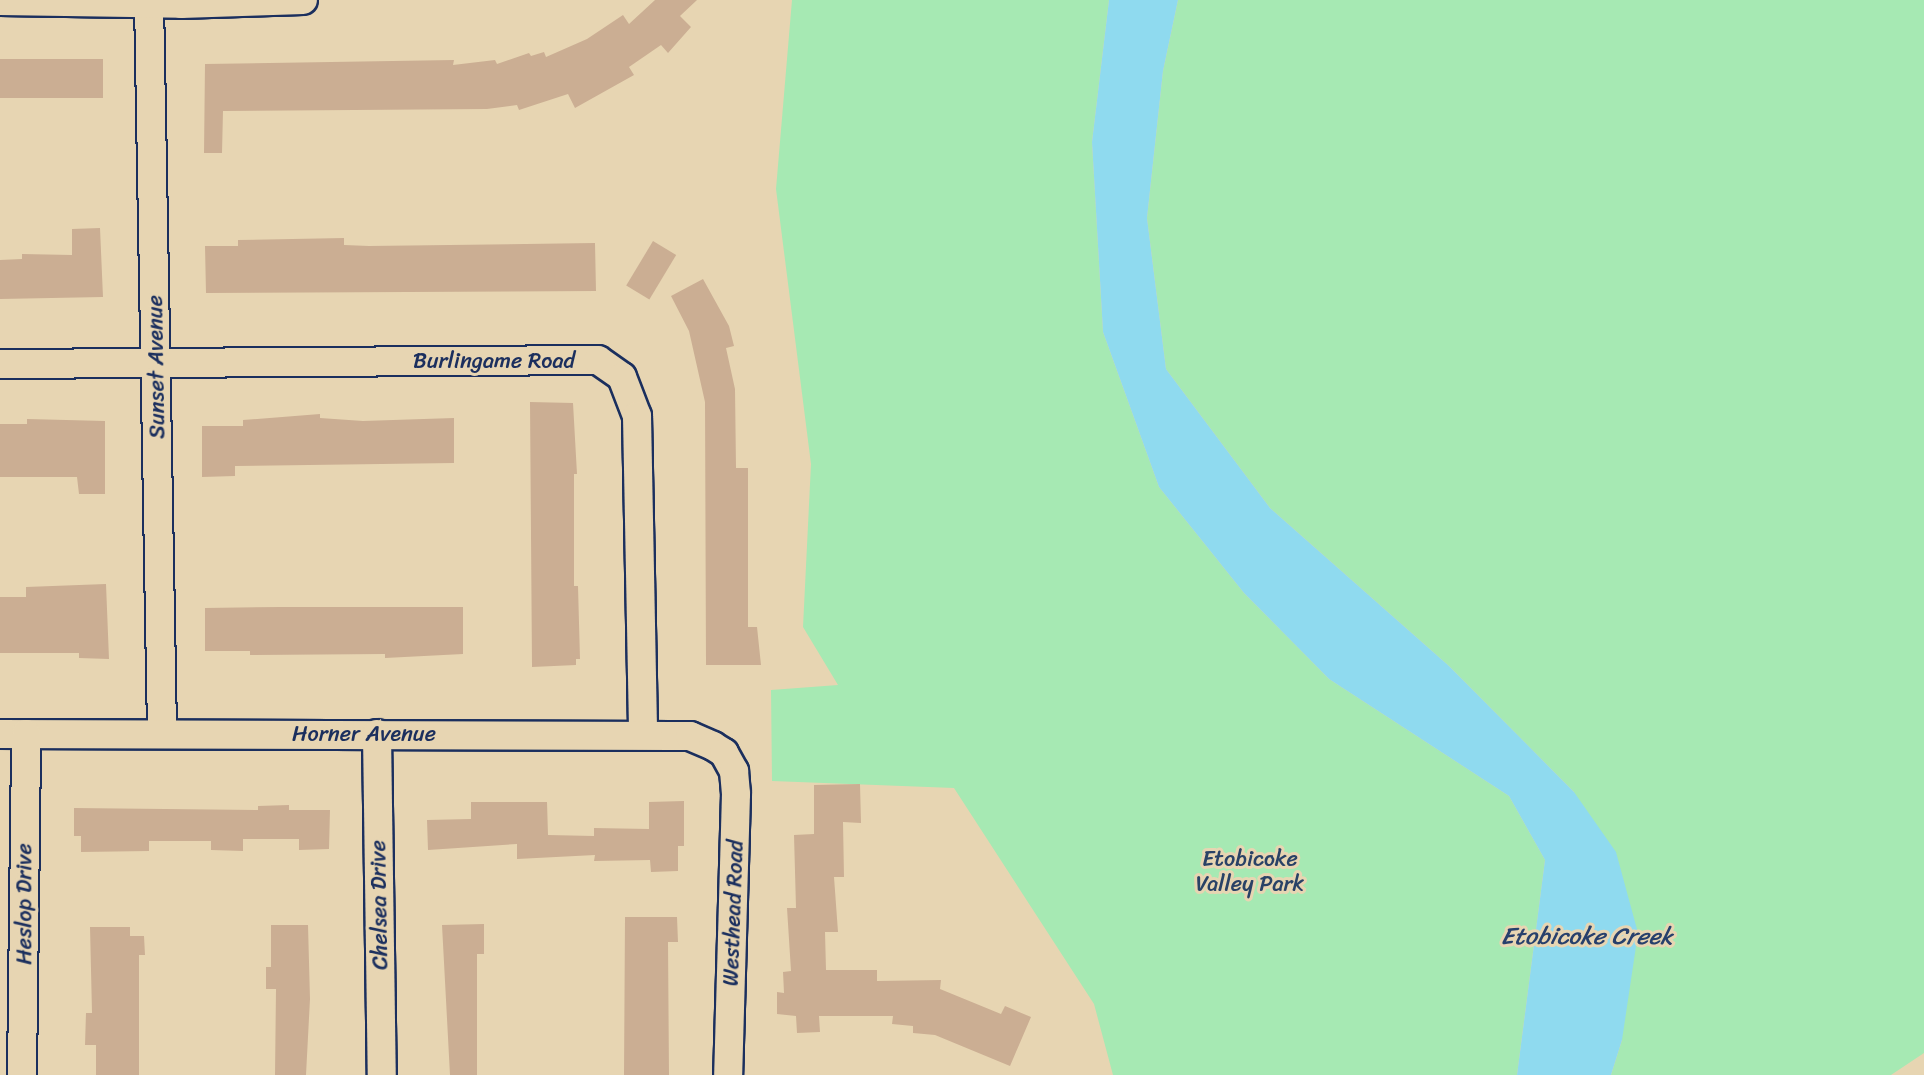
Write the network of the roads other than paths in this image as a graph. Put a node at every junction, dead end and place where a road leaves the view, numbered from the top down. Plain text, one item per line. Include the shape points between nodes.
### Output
1 (303, 0) edge
2 (0, 1) edge
3 (149, 1) edge
4 (156, 363) junction
5 (0, 364) edge
6 (13, 734) edge
7 (162, 734) junction
8 (377, 734) junction
9 (643, 735) junction
10 (724, 753) joint
11 (22, 1075) edge
12 (382, 1075) edge
13 (728, 1075) edge

1 - 3 street
2 - 3 street
3 - 4 street, Sunset Avenue
4 - 5 street, Burlingame Road
4 - 7 street, Sunset Avenue
4 - 9 street, Burlingame Road via 598,360 622,376 637,416
6 - 7 street, Horner Avenue
6 - 11 street, Heslop Drive
7 - 8 street, Horner Avenue
8 - 9 street, Horner Avenue
8 - 12 street, Chelsea Drive
9 - 10 street, Horner Avenue via 690,736
10 - 13 street, Westhead Road via 734,771 736,794

